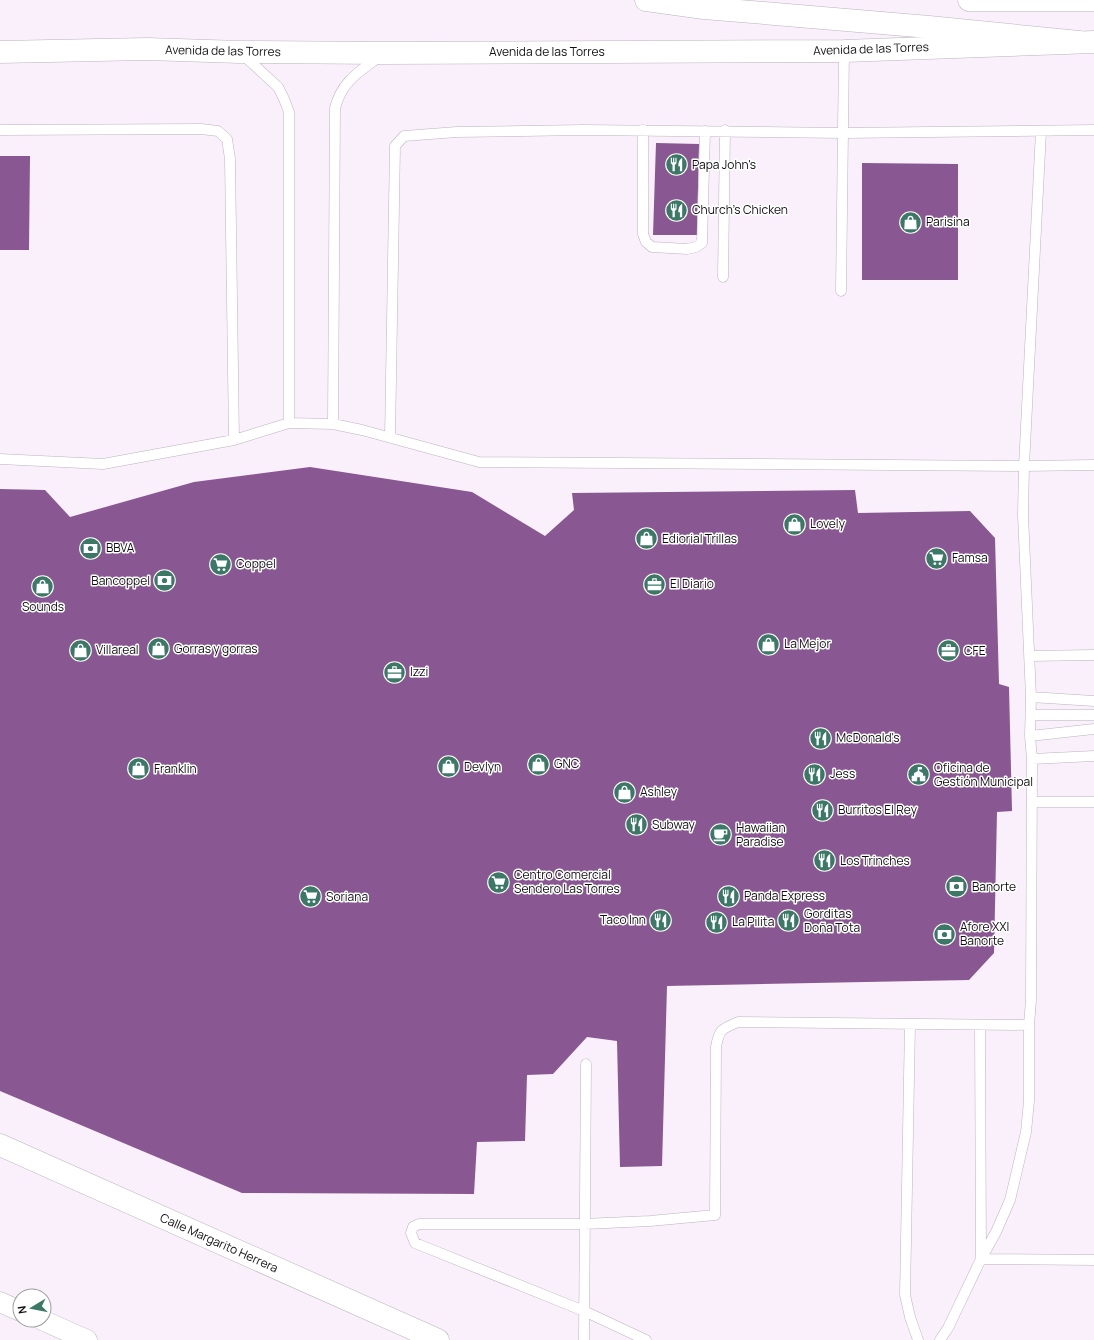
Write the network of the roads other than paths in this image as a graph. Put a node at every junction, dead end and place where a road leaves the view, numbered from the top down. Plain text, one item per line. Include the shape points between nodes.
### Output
1 (646, 0) edge
2 (969, 0) edge
3 (1094, 0) edge
4 (1089, 43) edge
5 (844, 51) junction
6 (0, 52) edge
7 (240, 52) junction
8 (384, 53) junction
9 (0, 130) edge
10 (642, 130) junction
11 (705, 130) junction
12 (725, 130) junction
13 (1094, 130) edge
14 (1041, 132) junction
15 (843, 133) junction
16 (724, 277) dead end
17 (841, 291) dead end
18 (290, 423) junction
19 (333, 424) junction
20 (390, 438) junction
21 (234, 440) junction
22 (0, 459) edge
23 (1094, 465) edge
24 (1024, 466) junction
25 (1094, 655) edge
26 (1029, 656) junction
27 (1031, 697) junction
28 (1094, 701) edge
29 (1031, 715) junction
30 (1094, 715) edge
31 (1094, 729) edge
32 (1030, 736) junction
33 (1094, 756) edge
34 (1032, 759) junction
35 (1032, 802) junction
36 (1094, 802) edge
37 (910, 1024) junction
38 (980, 1025) junction
39 (1029, 1025) junction
40 (586, 1064) dead end
41 (0, 1145) edge
42 (584, 1224) junction
43 (981, 1259) junction
44 (1094, 1260) edge
45 (0, 1302) edge
46 (12, 1307) edge
47 (584, 1311) junction
48 (52, 1324) edge
49 (88, 1340) edge
50 (438, 1340) edge
51 (584, 1340) edge
52 (646, 1340) edge
53 (918, 1340) edge
54 (940, 1340) edge

1 - 4 main road via 704,8
2 - 3 main road
4 - 5 main road, Avenida de las Torres
5 - 8 main road, Avenida de las Torres
5 - 15 lane
6 - 7 main road, Avenida de las Torres via 147,49
7 - 8 main road, Avenida de las Torres
7 - 18 lane via 278,87 289,112
8 - 19 lane via 351,77 338,97 335,108
9 - 21 lane via 201,128 218,132 227,139 230,159
10 - 11 lane
10 - 11 lane via 643,234 646,242 652,247 687,249 702,242
10 - 20 lane via 457,132 409,134 400,139 395,146
11 - 12 lane
12 - 15 lane
12 - 16 lane
13 - 14 lane
14 - 15 lane
14 - 24 lane
15 - 17 lane
18 - 19 lane
18 - 21 lane
19 - 20 lane
20 - 24 lane via 480,462
21 - 22 lane via 103,464
23 - 24 lane
24 - 26 lane via 1023,515
25 - 26 lane
26 - 27 lane
27 - 28 lane
27 - 29 lane
29 - 30 lane
29 - 32 lane
31 - 32 lane
32 - 34 lane
33 - 34 lane
34 - 35 lane
35 - 36 lane
35 - 39 lane
37 - 38 lane
37 - 42 lane via 738,1022 727,1026 718,1034 716,1048 715,1215
37 - 53 lane via 905,1295
38 - 39 lane
38 - 43 lane
39 - 43 lane via 1029,1101 1026,1132 1010,1200
40 - 42 lane
41 - 50 main road, Calle Margarito Herrera
42 - 47 lane
42 - 47 lane via 419,1224 413,1227 411,1232 415,1243
43 - 44 lane
43 - 54 lane
45 - 46 street
47 - 51 lane
47 - 52 lane
48 - 49 street

